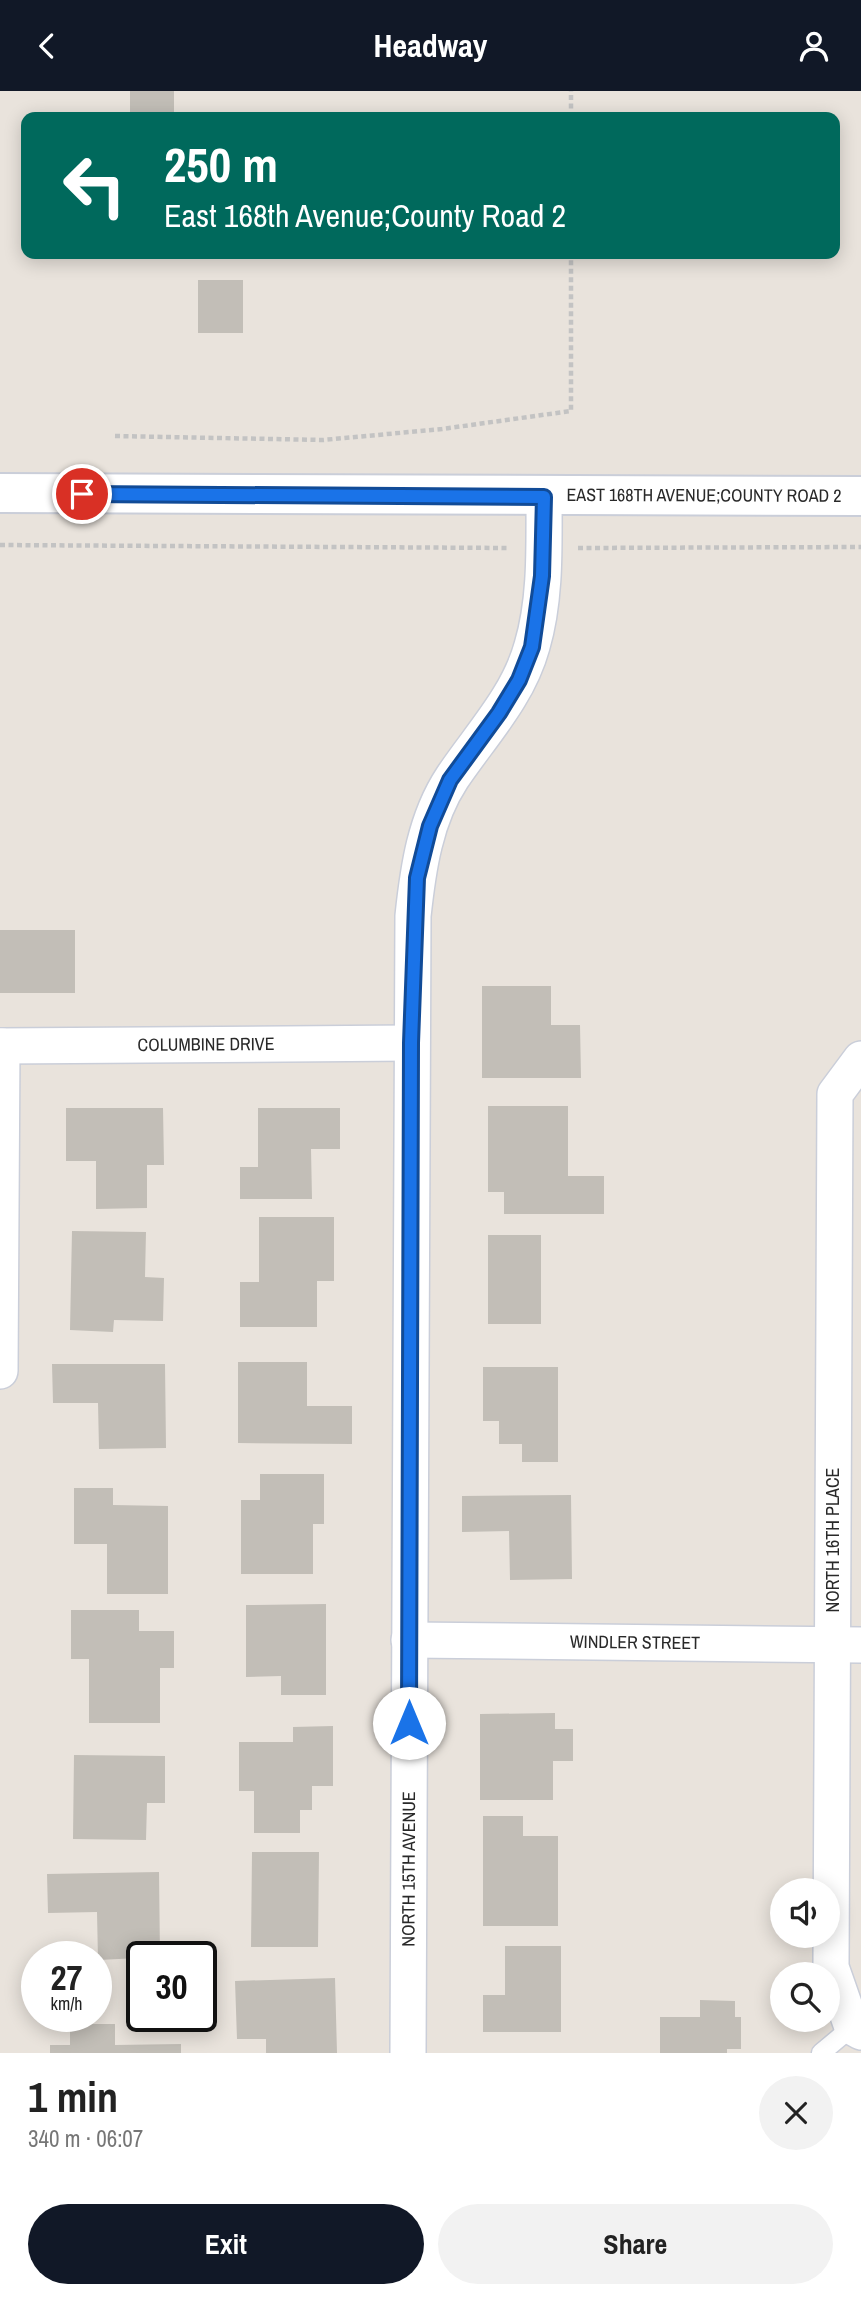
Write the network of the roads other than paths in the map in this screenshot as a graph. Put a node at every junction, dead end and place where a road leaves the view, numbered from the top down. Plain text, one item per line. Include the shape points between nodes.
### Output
1 (0, 493) edge
2 (861, 496) edge
3 (544, 497) junction
4 (411, 1043) junction
5 (1, 1046) edge
6 (861, 1059) edge
7 (0, 1371) edge
8 (409, 1640) junction
9 (847, 1645) edge
10 (856, 2029) edge
11 (408, 2053) edge
12 (821, 2053) edge

1 - 3 main road, EAST 168TH AVENUE;COUNTY ROAD 2
2 - 3 main road, EAST 168TH AVENUE;COUNTY ROAD 2
3 - 4 street, NORTH 15TH AVENUE via 540,609 532,647 499,713 450,780 425,842 414,916
4 - 5 street, COLUMBINE DRIVE
4 - 8 street, NORTH 15TH AVENUE
5 - 7 street
6 - 9 street, NORTH 16TH PLACE via 835,1094
8 - 9 street, WINDLER STREET
8 - 11 street, NORTH 15TH AVENUE
9 - 10 street, NORTH 16TH PLACE via 831,1967
10 - 12 lane

